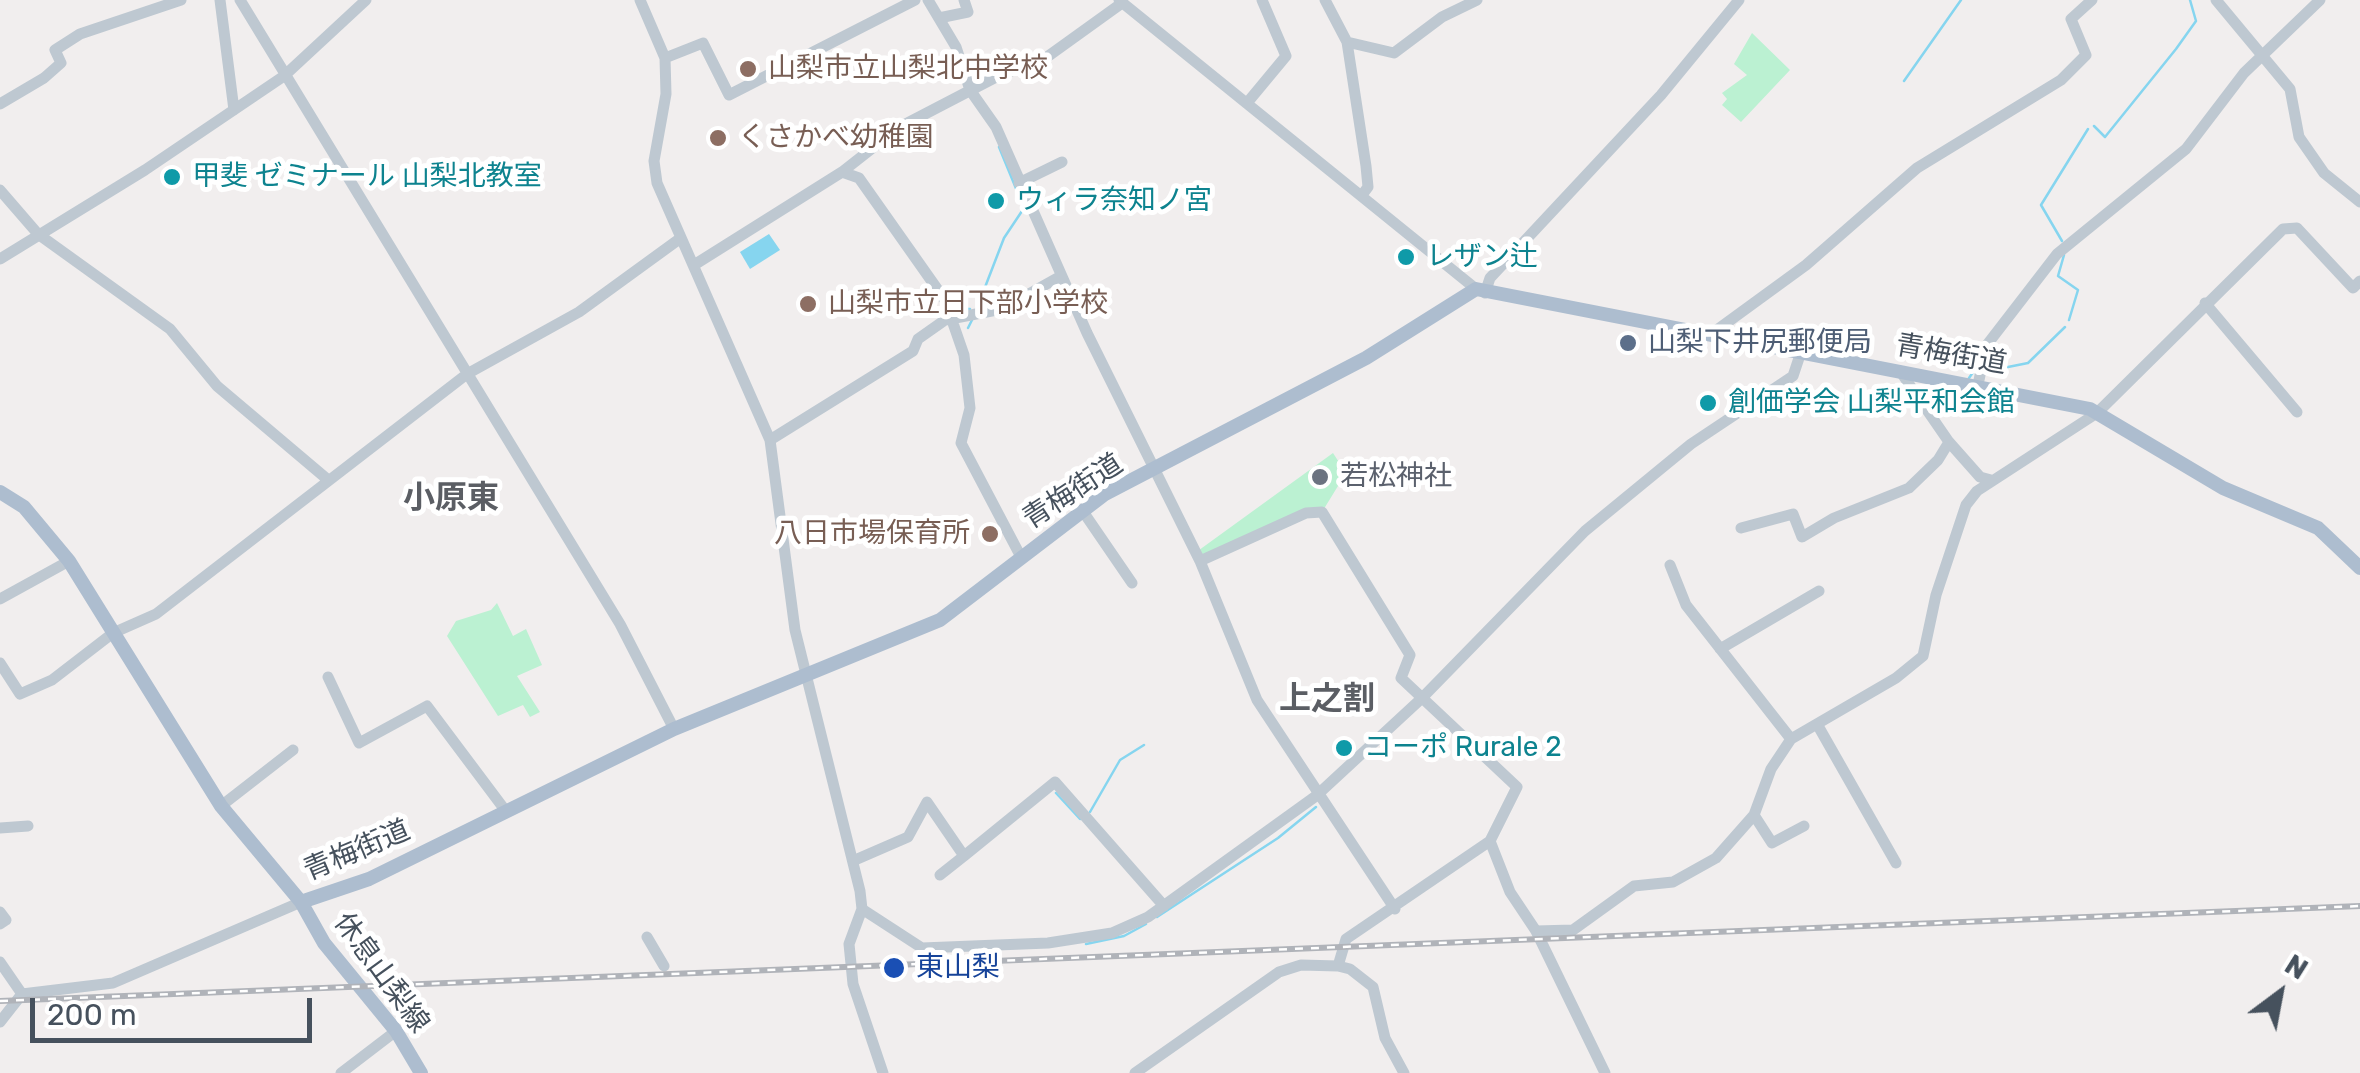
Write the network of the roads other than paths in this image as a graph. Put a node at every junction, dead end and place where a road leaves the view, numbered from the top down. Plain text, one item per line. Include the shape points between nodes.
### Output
1 (181, 0) edge
2 (220, 0) edge
3 (240, 0) edge
4 (366, 0) edge
5 (640, 0) edge
6 (916, 0) edge
7 (928, 0) edge
8 (964, 0) edge
9 (1262, 0) edge
10 (1325, 0) edge
11 (1477, 0) edge
12 (1739, 0) edge
13 (2092, 0) edge
14 (2216, 0) edge
15 (2320, 0) edge
16 (1121, 2) edge
17 (939, 18) junction
18 (1347, 42) junction
19 (2262, 57) junction
20 (664, 58) junction
21 (284, 76) junction
22 (970, 90) junction
23 (0, 104) edge
24 (1247, 104) junction
25 (234, 110) junction
26 (1062, 162) dead end
27 (842, 172) junction
28 (1019, 183) junction
29 (0, 190) edge
30 (1362, 194) junction
31 (2360, 202) edge
32 (38, 234) junction
33 (678, 240) junction
34 (0, 259) edge
35 (694, 266) junction
36 (1061, 276) junction
37 (2360, 281) edge
38 (1480, 291) junction
39 (2204, 303) junction
40 (950, 314) junction
41 (1710, 335) junction
42 (1801, 352) junction
43 (1900, 371) junction
44 (468, 374) junction
45 (1978, 385) junction
46 (2298, 412) dead end
47 (2097, 414) junction
48 (770, 440) junction
49 (1949, 442) junction
50 (1153, 470) junction
51 (327, 479) junction
52 (1991, 480) junction
53 (0, 492) edge
54 (1082, 510) junction
55 (1741, 528) dead end
56 (1021, 557) junction
57 (69, 560) junction
58 (1200, 561) junction
59 (1670, 565) dead end
60 (2360, 568) edge
61 (1132, 583) dead end
62 (1819, 591) dead end
63 (0, 598) edge
64 (113, 633) junction
65 (1720, 649) junction
66 (0, 663) edge
67 (806, 676) junction
68 (328, 677) dead end
69 (1422, 698) junction
70 (1817, 724) junction
71 (674, 730) junction
72 (1791, 738) junction
73 (293, 750) dead end
74 (1316, 796) junction
75 (221, 806) junction
76 (505, 810) junction
77 (1754, 815) junction
78 (28, 826) dead end
79 (1804, 826) dead end
80 (0, 828) edge
81 (1490, 841) junction
82 (964, 856) junction
83 (855, 860) junction
84 (1896, 863) dead end
85 (940, 875) dead end
86 (302, 902) junction
87 (1164, 906) junction
88 (1395, 909) junction
89 (862, 910) junction
90 (0, 912) edge
91 (0, 924) edge
92 (1536, 931) junction
93 (647, 937) dead end
94 (0, 962) edge
95 (664, 966) dead end
96 (1338, 966) junction
97 (22, 994) junction
98 (1, 1020) edge
99 (396, 1031) junction
100 (1603, 1071) edge
101 (341, 1073) edge
102 (421, 1073) edge
103 (882, 1073) edge
104 (1135, 1073) edge
105 (1404, 1073) edge

1 - 23 street via 80,34 55,50 61,63
2 - 25 street
3 - 21 street
4 - 21 street
5 - 20 street
6 - 20 street via 728,94 703,43
7 - 17 street
8 - 17 street via 968,12
9 - 24 street via 1286,56
10 - 18 street
11 - 18 street via 1394,53
12 - 38 street
13 - 41 street via 2071,18 2086,55 2061,80 1917,168 1806,264
14 - 19 street
15 - 19 street
16 - 22 street via 1047,57
16 - 24 street
17 - 22 street
18 - 30 street via 1366,166
19 - 31 street via 2290,89 2299,137 2324,173
19 - 45 street via 2186,149 2057,254 1986,346
20 - 33 street via 666,94 654,161
21 - 25 street
21 - 44 street
22 - 27 street via 898,128
22 - 28 street via 996,127
24 - 30 street
25 - 32 street
26 - 28 street
27 - 35 street
27 - 40 street via 859,178
28 - 36 street
29 - 32 street
30 - 38 street
32 - 34 street
32 - 51 street via 170,329 217,386
33 - 35 street
33 - 44 street via 579,312
35 - 48 street
36 - 40 street via 1002,309
36 - 50 street
37 - 39 street via 2353,288 2291,226
38 - 41 main road, 青梅街道
38 - 50 main road, 青梅街道
39 - 46 street
39 - 47 street
40 - 48 street via 913,350
40 - 56 street via 970,408 961,444
41 - 42 main road, 青梅街道
42 - 43 main road, 青梅街道
42 - 69 street via 1793,376 1691,444 1585,531
43 - 45 main road, 青梅街道
43 - 49 street
44 - 51 street
44 - 71 street via 620,624
45 - 47 main road, 青梅街道
47 - 52 street
47 - 60 main road, 青梅街道 via 2223,488 2318,528
48 - 67 street
49 - 52 street
49 - 55 street via 1909,488 1802,538 1794,514
50 - 54 main road, 青梅街道
50 - 58 street
51 - 64 street via 156,614
52 - 70 street via 1966,504 1924,656
53 - 57 main road, 青梅街道 via 24,508
54 - 56 main road, 青梅街道
54 - 61 street
56 - 67 main road, 青梅街道 via 940,620
57 - 63 street
57 - 64 main road, 青梅街道
58 - 69 street via 1306,512 1322,512 1410,656 1401,678
58 - 74 street via 1257,700
59 - 65 street via 1686,605
62 - 65 street
64 - 66 street via 52,680 20,694
64 - 75 main road, 青梅街道
65 - 72 street
67 - 71 main road, 青梅街道
67 - 83 street
68 - 76 street via 359,743 427,706
69 - 74 street
69 - 81 street via 1517,787
70 - 72 street
70 - 84 street
71 - 76 main road, 青梅街道
72 - 77 street
73 - 75 street
74 - 87 street
74 - 88 street
75 - 86 main road, 青梅街道
76 - 86 main road, 青梅街道 via 369,878
77 - 79 street via 1772,842
77 - 92 street via 1716,858 1685,876 1634,886 1572,930
78 - 80 street
81 - 88 street
81 - 92 street via 1510,892
82 - 83 street via 927,802 908,837
82 - 85 street
82 - 87 street via 1054,782
83 - 89 street
86 - 97 street via 113,984
86 - 99 main road, 休息山梨線 via 324,943
87 - 89 street via 1112,933 922,948
88 - 96 street via 1346,939
89 - 103 street via 848,952
90 - 91 street via 6,920
92 - 100 street
93 - 95 street
94 - 97 street
96 - 104 street via 1279,972
96 - 105 street via 1373,987 1385,1038
97 - 98 street
99 - 101 street
99 - 102 main road, 休息山梨線

